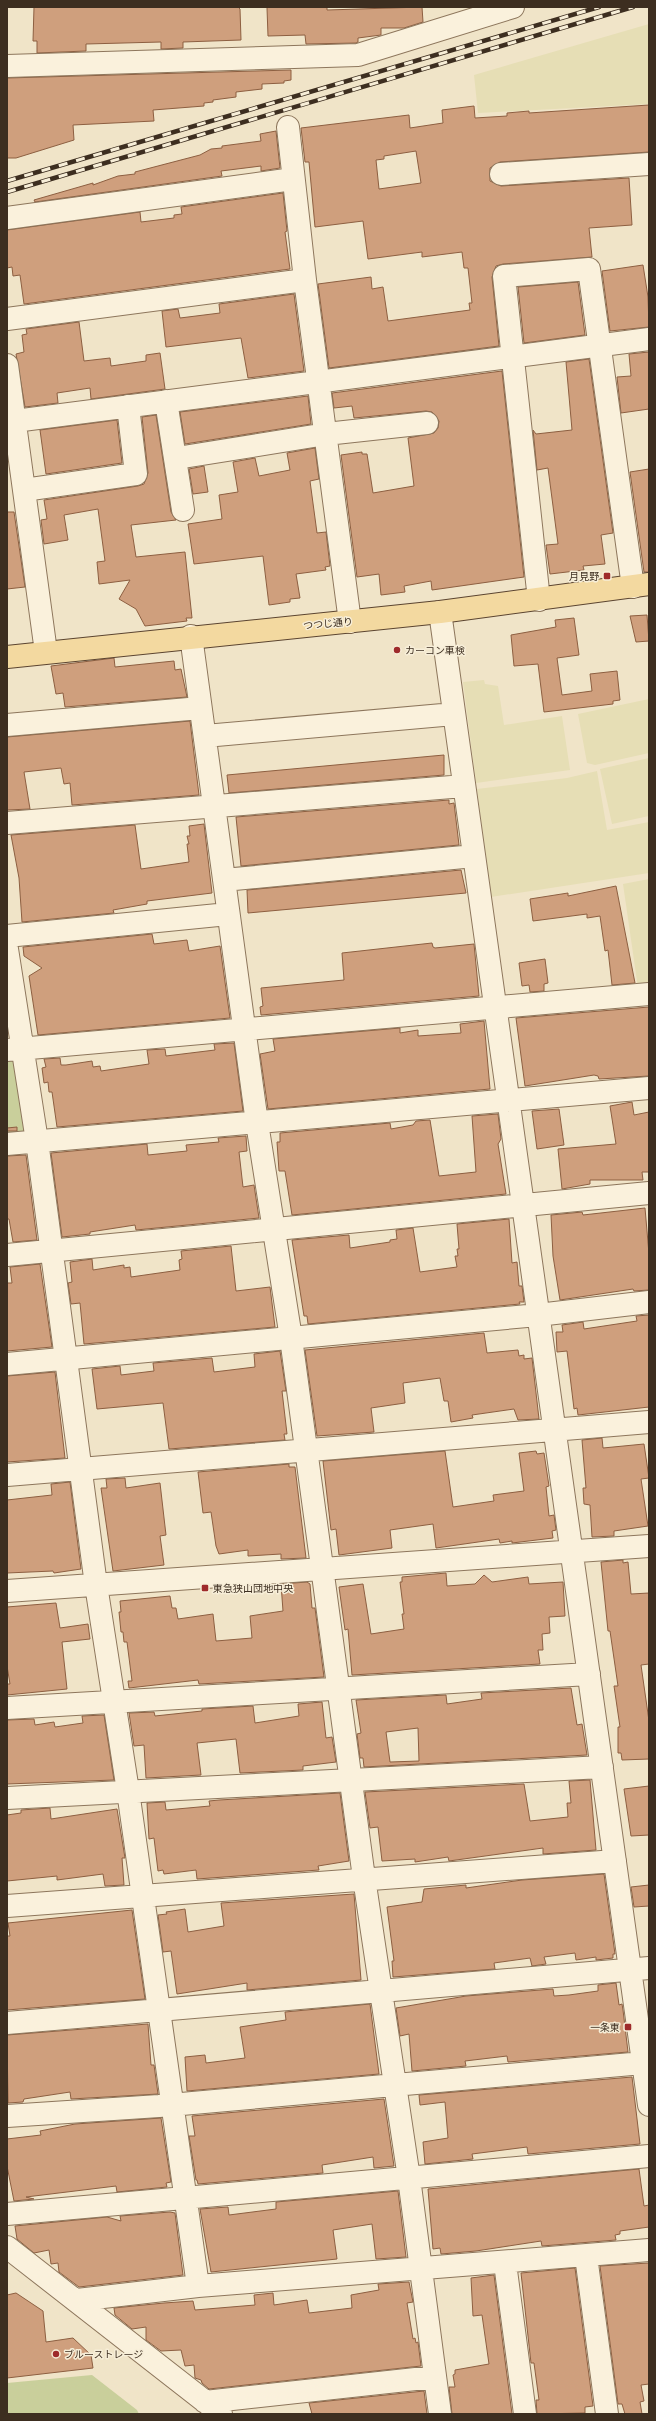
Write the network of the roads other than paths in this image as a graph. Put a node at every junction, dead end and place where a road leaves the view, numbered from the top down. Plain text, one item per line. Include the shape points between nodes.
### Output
1 (513, 7) edge
2 (7, 66) edge
3 (288, 127) dead end
4 (649, 164) edge
5 (501, 174) dead end
6 (293, 179) junction
7 (7, 218) edge
8 (305, 280) junction
9 (7, 319) edge
10 (649, 339) edge
11 (600, 345) junction
12 (514, 357) junction
13 (7, 365) edge
14 (319, 381) junction
15 (166, 401) junction
16 (128, 406) junction
17 (11, 421) edge
18 (427, 423) dead end
19 (326, 434) junction
20 (176, 458) junction
21 (24, 490) junction
22 (184, 510) dead end
23 (641, 586) edge
24 (540, 600) junction
25 (440, 612) junction
26 (350, 622) junction
27 (191, 636) junction
28 (46, 652) junction
29 (7, 657) edge
30 (200, 708) junction
31 (454, 714) junction
32 (7, 725) edge
33 (205, 736) junction
34 (464, 786) junction
35 (213, 806) junction
36 (7, 823) edge
37 (474, 856) junction
38 (224, 880) junction
39 (228, 914) junction
40 (7, 936) edge
41 (7, 949) edge
42 (649, 994) edge
43 (495, 1007) junction
44 (245, 1029) junction
45 (14, 1050) edge
46 (649, 1088) edge
47 (508, 1100) junction
48 (257, 1123) junction
49 (36, 1141) junction
50 (7, 1144) edge
51 (649, 1193) edge
52 (523, 1205) junction
53 (273, 1230) junction
54 (52, 1250) junction
55 (7, 1255) edge
56 (649, 1302) edge
57 (538, 1315) junction
58 (291, 1338) junction
59 (68, 1359) junction
60 (7, 1364) edge
61 (649, 1422) edge
62 (554, 1429) junction
63 (306, 1449) junction
64 (81, 1469) junction
65 (7, 1475) edge
66 (649, 1546) edge
67 (571, 1551) junction
68 (321, 1569) junction
69 (96, 1585) junction
70 (7, 1591) edge
71 (588, 1674) junction
72 (339, 1689) junction
73 (115, 1701) junction
74 (7, 1708) edge
75 (602, 1767) junction
76 (351, 1781) junction
77 (128, 1791) junction
78 (7, 1798) edge
79 (615, 1861) junction
80 (364, 1878) junction
81 (144, 1896) junction
82 (7, 1906) edge
83 (640, 1969) edge
84 (380, 1990) junction
85 (159, 2010) junction
86 (7, 2023) edge
87 (643, 2064) junction
88 (394, 2086) junction
89 (174, 2105) junction
90 (649, 2105) edge
91 (7, 2116) edge
92 (649, 2156) edge
93 (408, 2178) junction
94 (186, 2197) junction
95 (7, 2214) edge
96 (7, 2247) edge
97 (649, 2250) edge
98 (586, 2256) junction
99 (505, 2263) junction
100 (419, 2268) junction
101 (198, 2286) junction
102 (77, 2300) junction
103 (434, 2377) junction
104 (213, 2408) edge
105 (440, 2414) edge
106 (525, 2414) edge
107 (607, 2414) edge

1 - 2 street via 358,55
3 - 6 street
4 - 5 street
6 - 7 street
6 - 8 street
8 - 9 street
8 - 14 street
10 - 11 street
11 - 12 street
11 - 12 street via 589,269 504,276
11 - 23 street
12 - 14 street
12 - 24 street
13 - 17 street
14 - 15 street
14 - 19 street
15 - 16 street
15 - 20 street
16 - 17 street
16 - 21 street via 136,474
17 - 21 street
18 - 19 street
19 - 20 street
19 - 26 street
20 - 22 street
21 - 28 street
23 - 24 main road, つつじ通り
24 - 25 main road, つつじ通り
25 - 26 main road, つつじ通り
25 - 31 street
26 - 27 main road, つつじ通り
27 - 28 main road, つつじ通り
27 - 30 street
28 - 29 main road, つつじ通り
30 - 32 street
30 - 33 street
31 - 33 street
31 - 34 street
33 - 35 street
34 - 35 street
34 - 37 street
35 - 36 street
35 - 38 street
37 - 38 street
37 - 43 street
38 - 39 street
39 - 40 street
39 - 44 street
41 - 45 street
42 - 43 street
43 - 44 street
43 - 47 street
44 - 45 street
44 - 48 street
45 - 49 street
46 - 47 street
47 - 48 street
47 - 52 street
48 - 49 street
48 - 53 street
49 - 50 street
49 - 54 street
51 - 52 street
52 - 53 street
52 - 57 street
53 - 54 street
53 - 58 street
54 - 55 street
54 - 59 street
56 - 57 street
57 - 58 street
57 - 62 street
58 - 59 street
58 - 63 street
59 - 60 street
59 - 64 street
61 - 62 street
62 - 63 street
62 - 67 street
63 - 64 street
63 - 68 street
64 - 65 street
64 - 69 street
66 - 67 street
67 - 68 street
67 - 71 street
68 - 69 street
68 - 72 street
69 - 70 street
69 - 73 street
71 - 72 street
71 - 75 street
72 - 73 street
72 - 76 street
73 - 74 street
73 - 77 street
75 - 76 street
75 - 79 street
76 - 77 street
76 - 80 street
77 - 78 street
77 - 81 street
79 - 80 street
79 - 83 street
80 - 81 street
80 - 84 street
81 - 82 street
81 - 85 street
83 - 84 street
83 - 87 street
84 - 85 street
84 - 88 street
85 - 86 street
85 - 89 street
87 - 88 street
87 - 90 street
88 - 89 street
88 - 93 street
89 - 91 street
89 - 94 street
92 - 93 street
93 - 94 street
93 - 100 street
94 - 95 street
94 - 101 street
96 - 102 street
97 - 98 street
98 - 99 street
98 - 107 street
99 - 100 street
99 - 106 street
100 - 101 street
100 - 103 street
101 - 102 street
102 - 104 street
103 - 104 street
103 - 105 street

